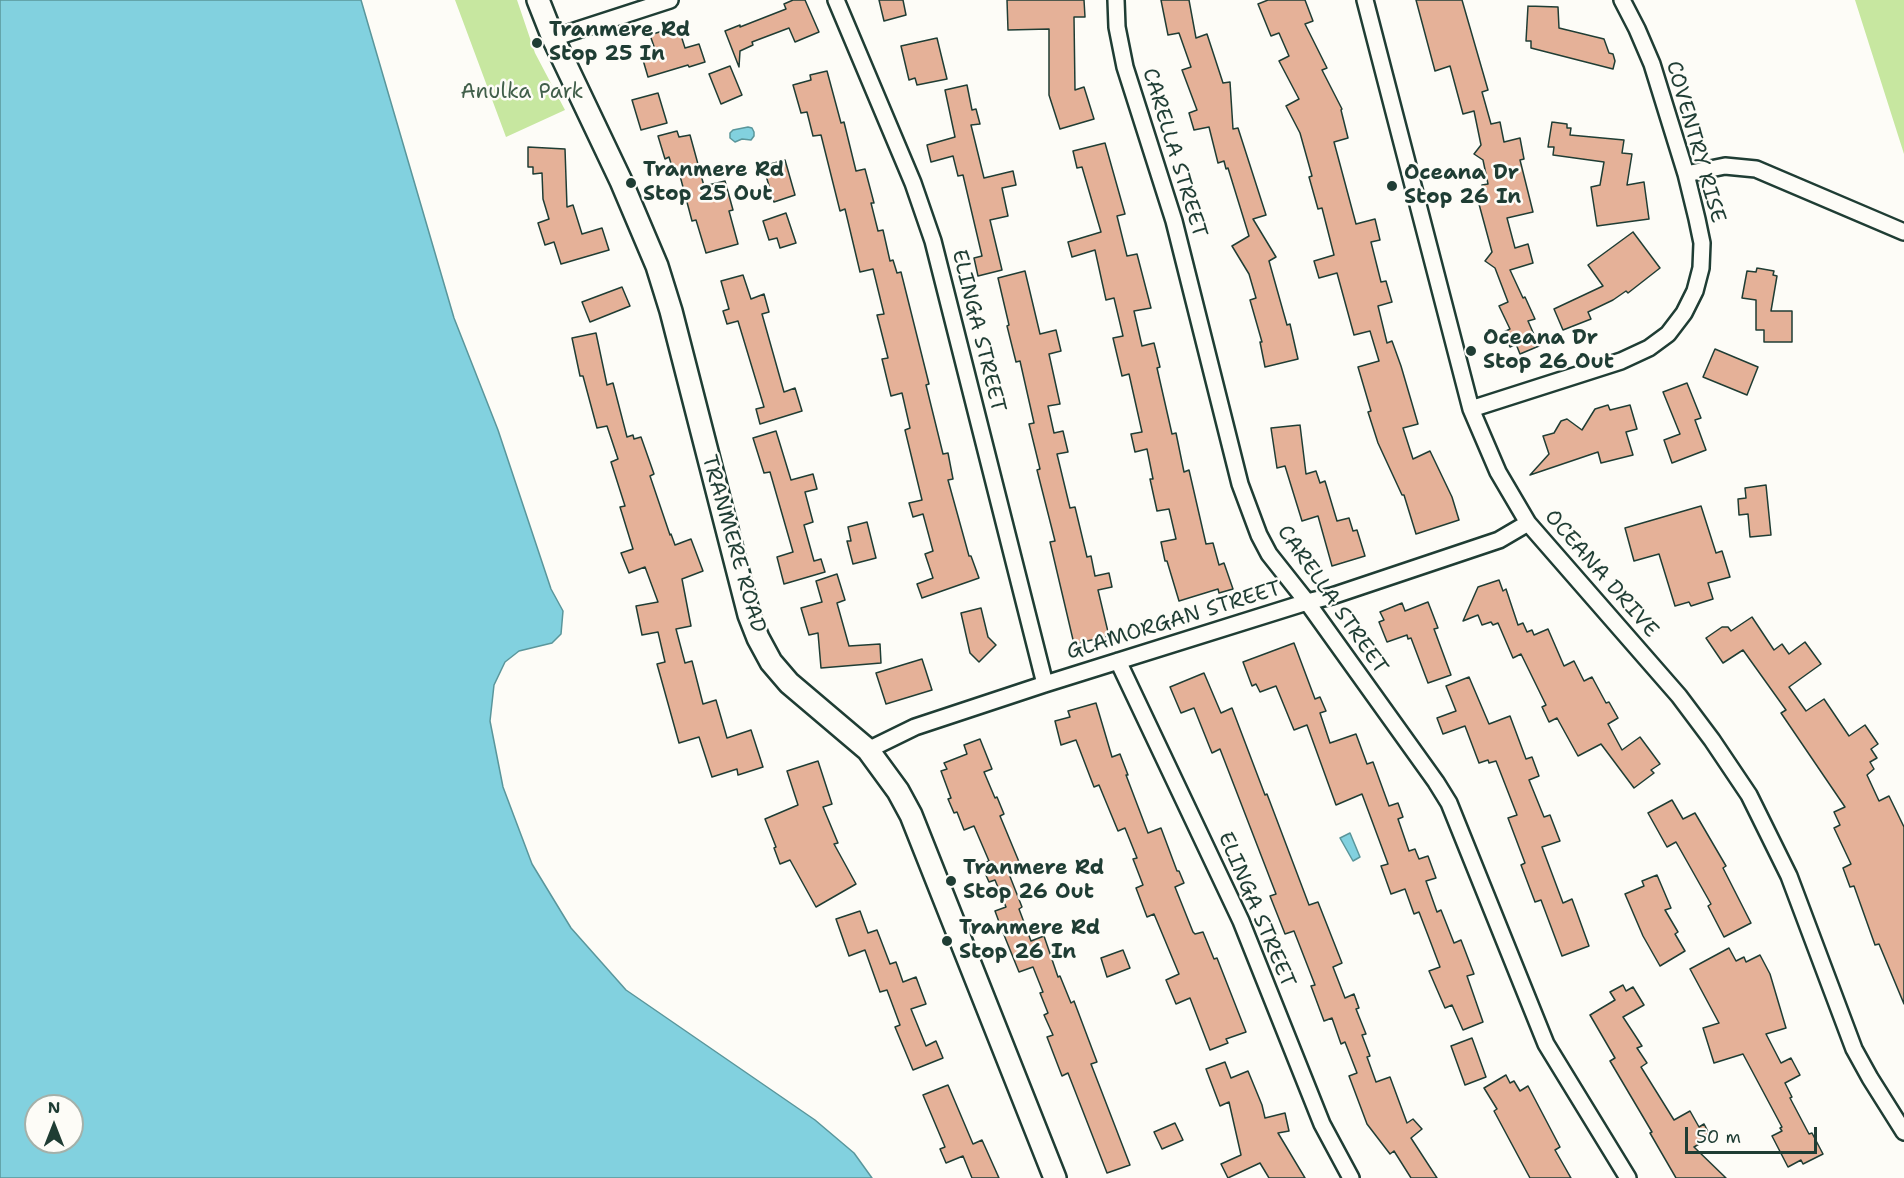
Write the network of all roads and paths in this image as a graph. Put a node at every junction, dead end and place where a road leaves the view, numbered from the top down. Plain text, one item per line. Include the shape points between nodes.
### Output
1 (538, 0) edge
2 (670, 0) edge
3 (836, 0) edge
4 (1116, 0) edge
5 (1365, 0) edge
6 (1622, 0) edge
7 (553, 38) junction
8 (1686, 174) junction
9 (1904, 232) edge
10 (1471, 409) junction
11 (1528, 523) junction
12 (1307, 602) junction
13 (1118, 661) junction
14 (1045, 684) junction
15 (867, 750) junction
16 (1904, 1132) edge
17 (1055, 1178) edge
18 (1351, 1178) edge
19 (1628, 1178) edge

1 - 7 street, TRANMERE ROAD
2 - 7 street
3 - 14 street, ELINGA STREET via 913,183 933,241
4 - 12 street, CARELLA STREET via 1120,46 1174,221 1240,484 1264,544
5 - 10 street, OCEANA DRIVE
6 - 8 street, COVENTRY RISE via 1652,64
7 - 15 street, TRANMERE ROAD via 605,144 657,266 758,638 789,683
8 - 9 street via 1725,166 1756,169
8 - 10 street, COVENTRY RISE via 1702,243 1701,268 1688,306 1668,334 1621,361
10 - 11 street, OCEANA DRIVE via 1498,472
11 - 12 street, GLAMORGAN STREET via 1499,540
11 - 16 street, OCEANA DRIVE via 1679,696 1749,795 1789,876 1854,1049
12 - 13 street, GLAMORGAN STREET
12 - 19 street, CARELLA STREET via 1449,803 1546,1044
13 - 14 street, GLAMORGAN STREET
13 - 18 street, ELINGA STREET via 1241,921 1322,1124
14 - 15 street, GLAMORGAN STREET via 915,727
15 - 17 street, TRANMERE ROAD via 911,815

